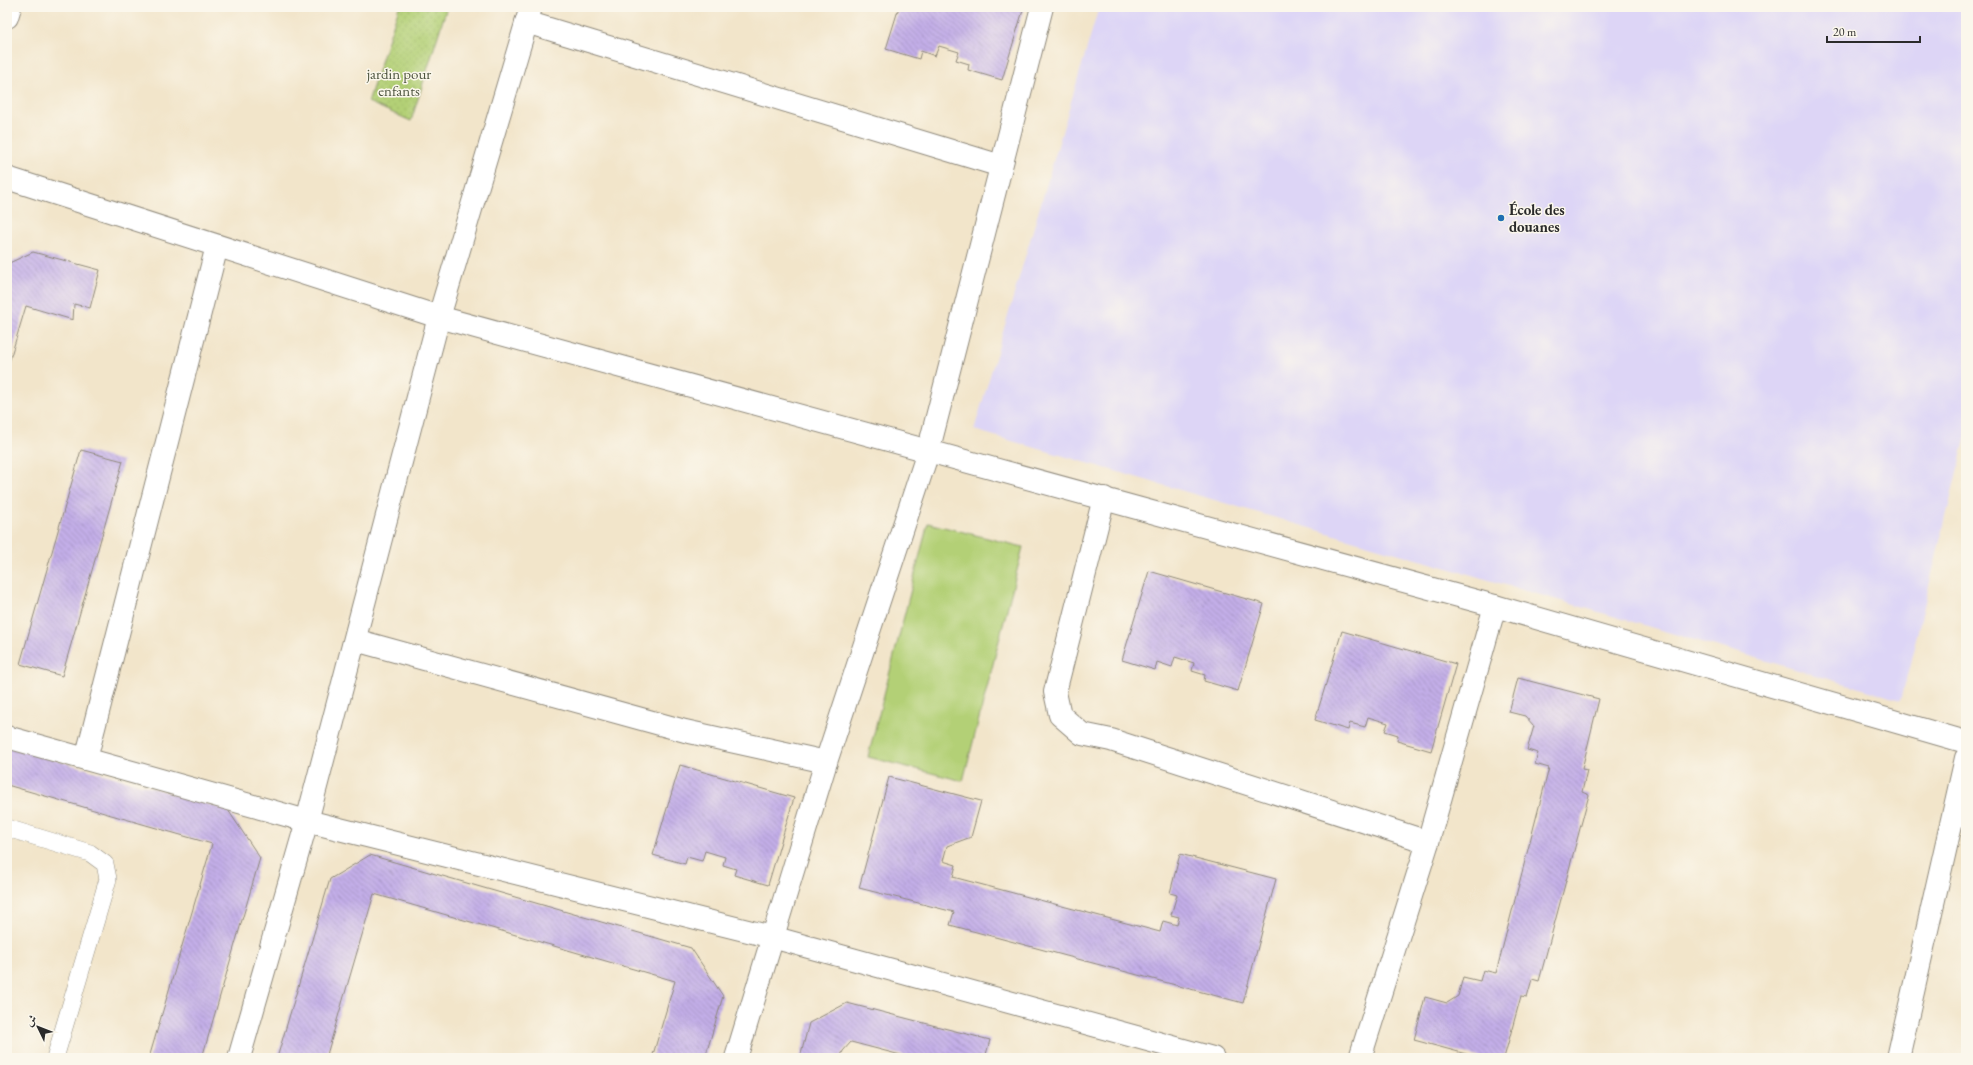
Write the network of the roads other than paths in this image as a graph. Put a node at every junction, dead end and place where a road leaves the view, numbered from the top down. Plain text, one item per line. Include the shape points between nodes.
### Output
1 (10, 7) edge
2 (1042, 7) edge
3 (528, 15) edge
4 (7, 17) edge
5 (1001, 166) junction
6 (7, 178) edge
7 (217, 246) junction
8 (439, 317) junction
9 (928, 452) junction
10 (1104, 498) junction
11 (1495, 606) junction
12 (355, 640) junction
13 (7, 737) edge
14 (1966, 742) edge
15 (1966, 758) edge
16 (86, 759) junction
17 (826, 762) junction
18 (307, 821) junction
19 (7, 828) edge
20 (1428, 842) junction
21 (772, 936) junction
22 (55, 1058) edge
23 (239, 1058) edge
24 (736, 1058) edge
25 (1213, 1058) edge
26 (1360, 1058) edge
27 (1898, 1058) edge

1 - 4 street
2 - 5 street
3 - 5 street
3 - 8 street
5 - 9 street
6 - 7 street
7 - 8 street
7 - 16 street
8 - 9 street
8 - 12 street
9 - 10 street
9 - 17 street
10 - 11 street
10 - 20 street via 1055,692 1060,715 1082,734 1111,740
11 - 14 street
11 - 20 street
12 - 17 street via 685,731
12 - 18 street
13 - 16 street
15 - 27 street
16 - 18 street
17 - 21 street
18 - 21 street
18 - 23 street
19 - 22 lane via 90,854 105,864 108,879
20 - 26 street
21 - 24 street
21 - 25 street

